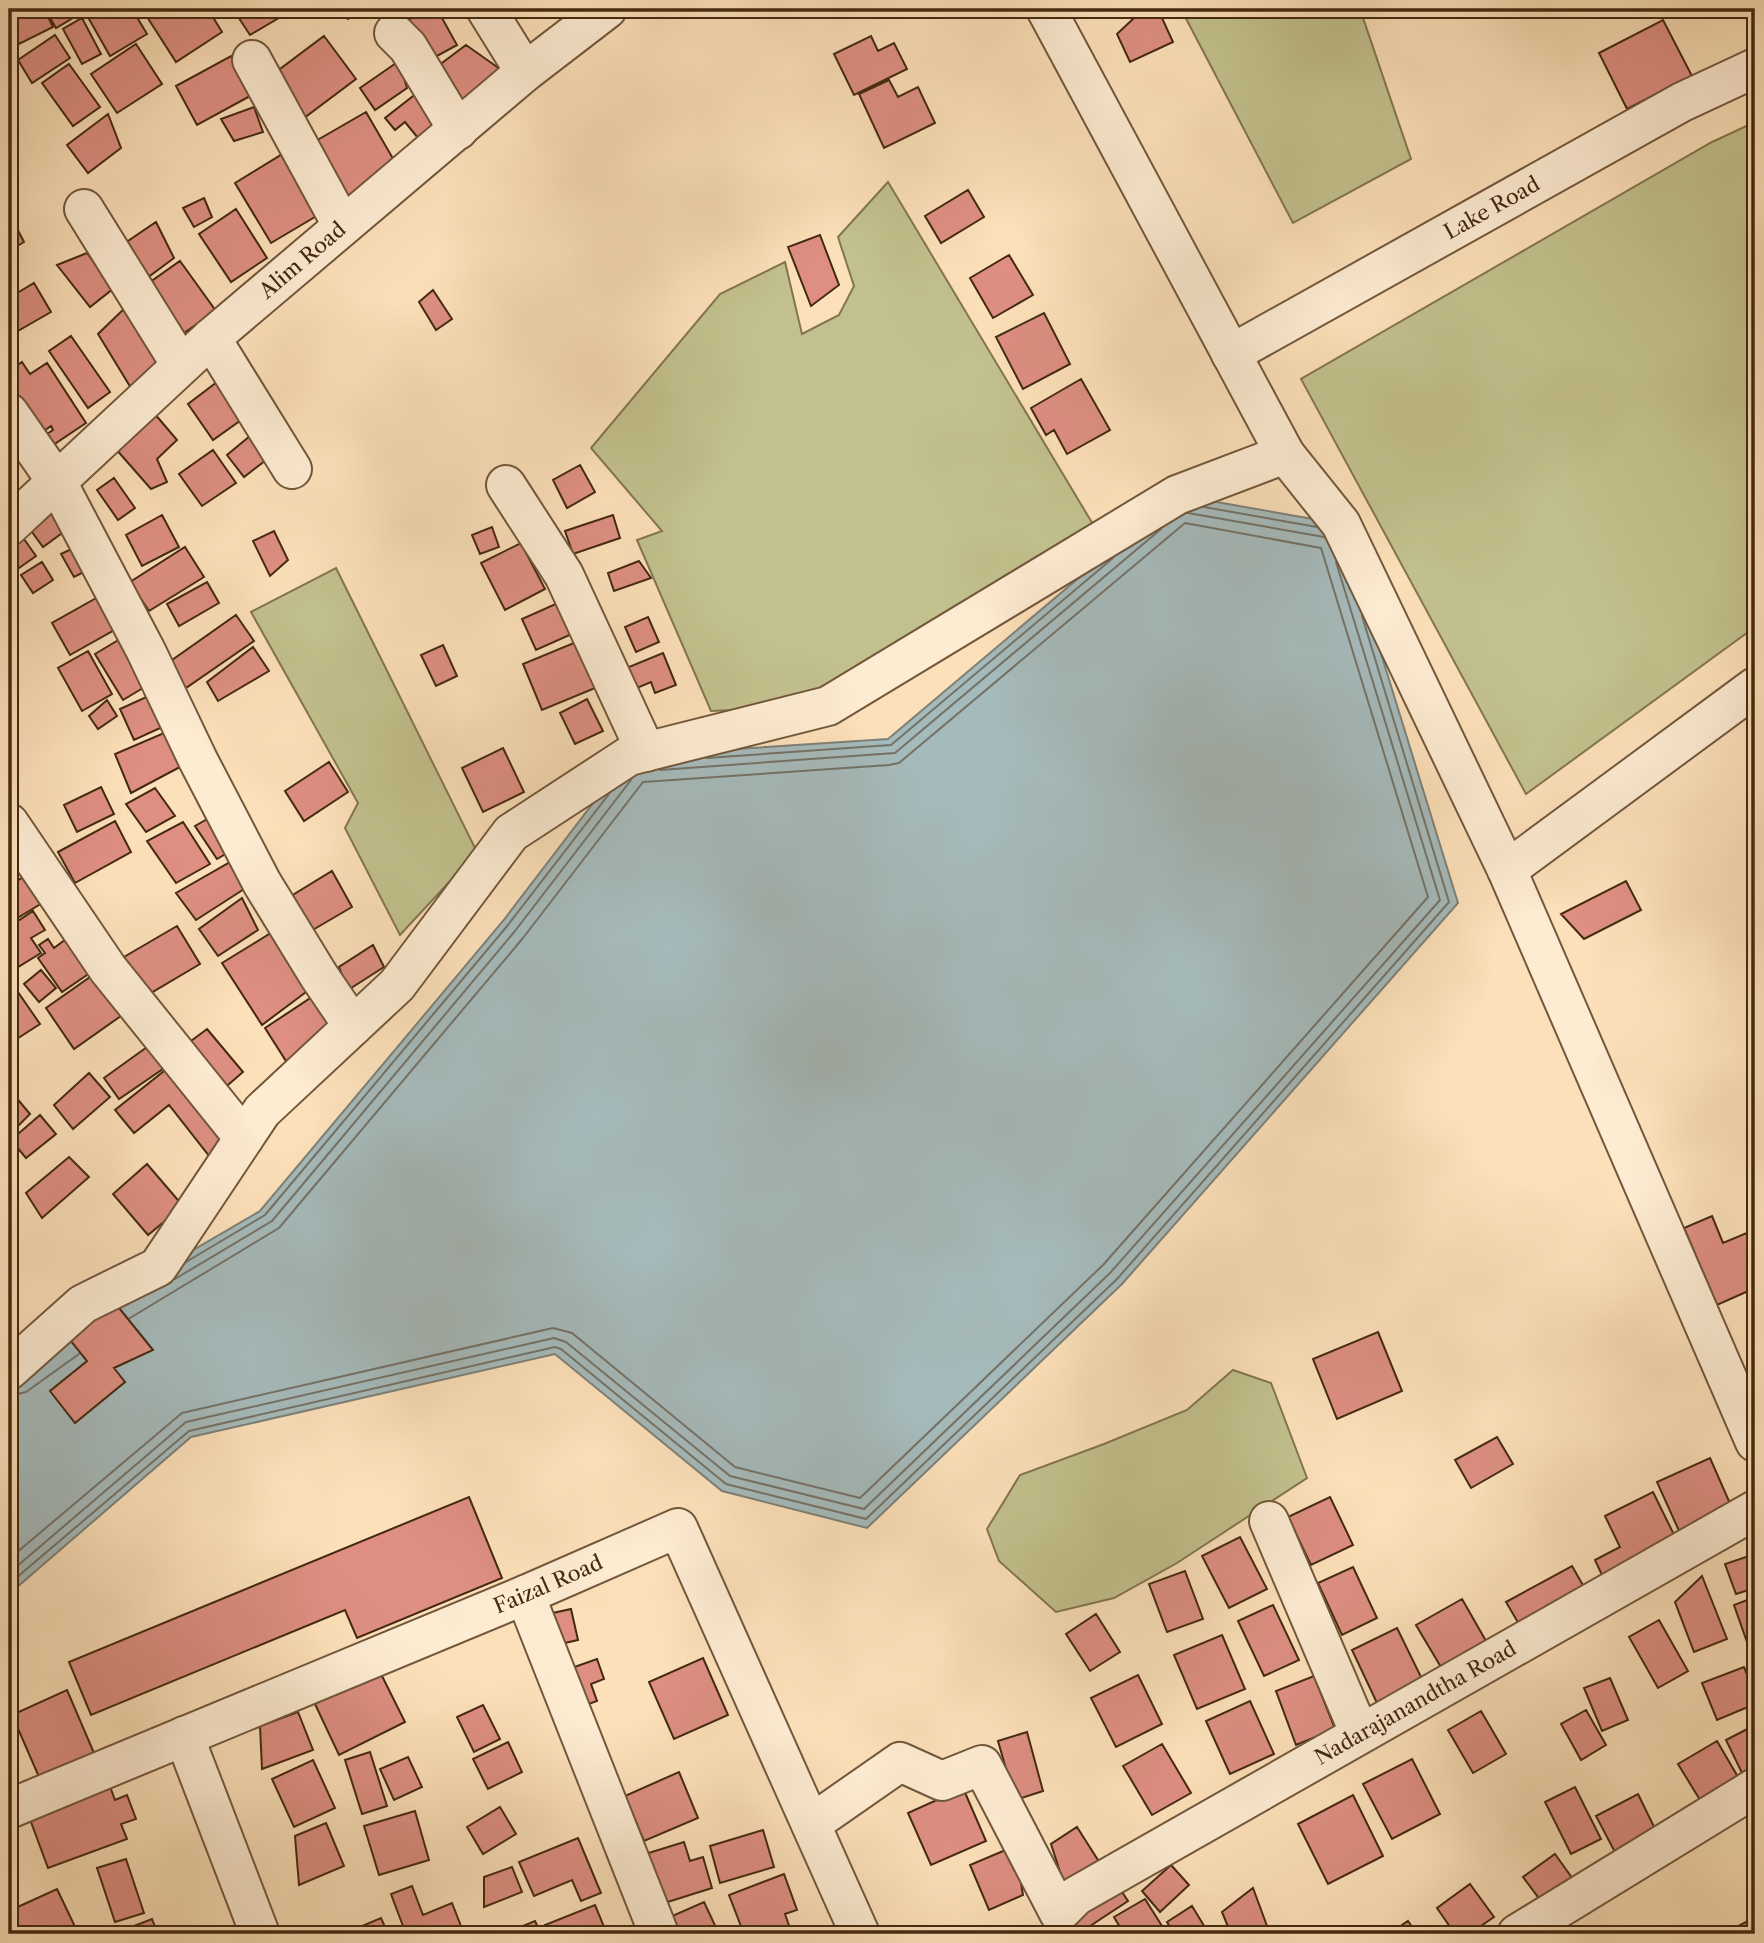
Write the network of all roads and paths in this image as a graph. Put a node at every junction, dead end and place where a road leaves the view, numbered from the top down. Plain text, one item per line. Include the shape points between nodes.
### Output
1 (486, 9) edge
2 (607, 9) edge
3 (1046, 9) edge
4 (394, 33) dead end
5 (252, 61) dead end
6 (1755, 68) edge
7 (524, 72) junction
8 (458, 130) junction
9 (84, 209) dead end
10 (342, 225) junction
11 (211, 338) junction
12 (1231, 354) junction
13 (181, 365) junction
14 (9, 413) edge
15 (1285, 454) junction
16 (292, 468) dead end
17 (57, 482) junction
18 (506, 485) dead end
19 (9, 526) edge
20 (1755, 687) edge
21 (646, 752) junction
22 (9, 823) edge
23 (1507, 870) junction
24 (353, 1026) junction
25 (244, 1138) junction
26 (9, 1370) edge
27 (1755, 1442) edge
28 (1755, 1510) edge
29 (1269, 1521) dead end
30 (525, 1595) junction
31 (1360, 1734) junction
32 (184, 1736) junction
33 (1755, 1788) edge
34 (9, 1809) edge
35 (811, 1824) junction
36 (260, 1934) edge
37 (659, 1934) edge
38 (860, 1934) edge
39 (1517, 1934) edge

1 - 7 street
2 - 7 street, Alim Road
3 - 12 street
4 - 8 street via 408,47
5 - 10 street
6 - 12 street, Lake Road via 1682,102
7 - 8 street, Alim Road
8 - 10 street, Alim Road
9 - 13 street
10 - 11 street, Alim Road
11 - 13 street, Alim Road
11 - 16 street
12 - 15 street
13 - 17 street, Alim Road
14 - 17 street
15 - 21 street via 1177,495 828,706
15 - 23 street via 1341,524
17 - 19 street, Alim Road
17 - 24 street via 262,883
18 - 21 street via 564,575
20 - 23 street
21 - 24 street via 629,756 511,833 397,985
22 - 25 street via 108,969
23 - 27 street
24 - 25 street via 262,1111
25 - 26 street via 158,1267 83,1304
28 - 31 street, Nadarajanandtha Road
29 - 31 street
30 - 32 street, Faizal Road
30 - 35 street, Faizal Road via 678,1528
30 - 37 street
31 - 35 street, Nadarajanandtha Road via 1076,1896 1059,1913 982,1765 942,1781 900,1762
32 - 34 street, Faizal Road
32 - 36 street
33 - 39 street
35 - 38 street, Faizal Road

